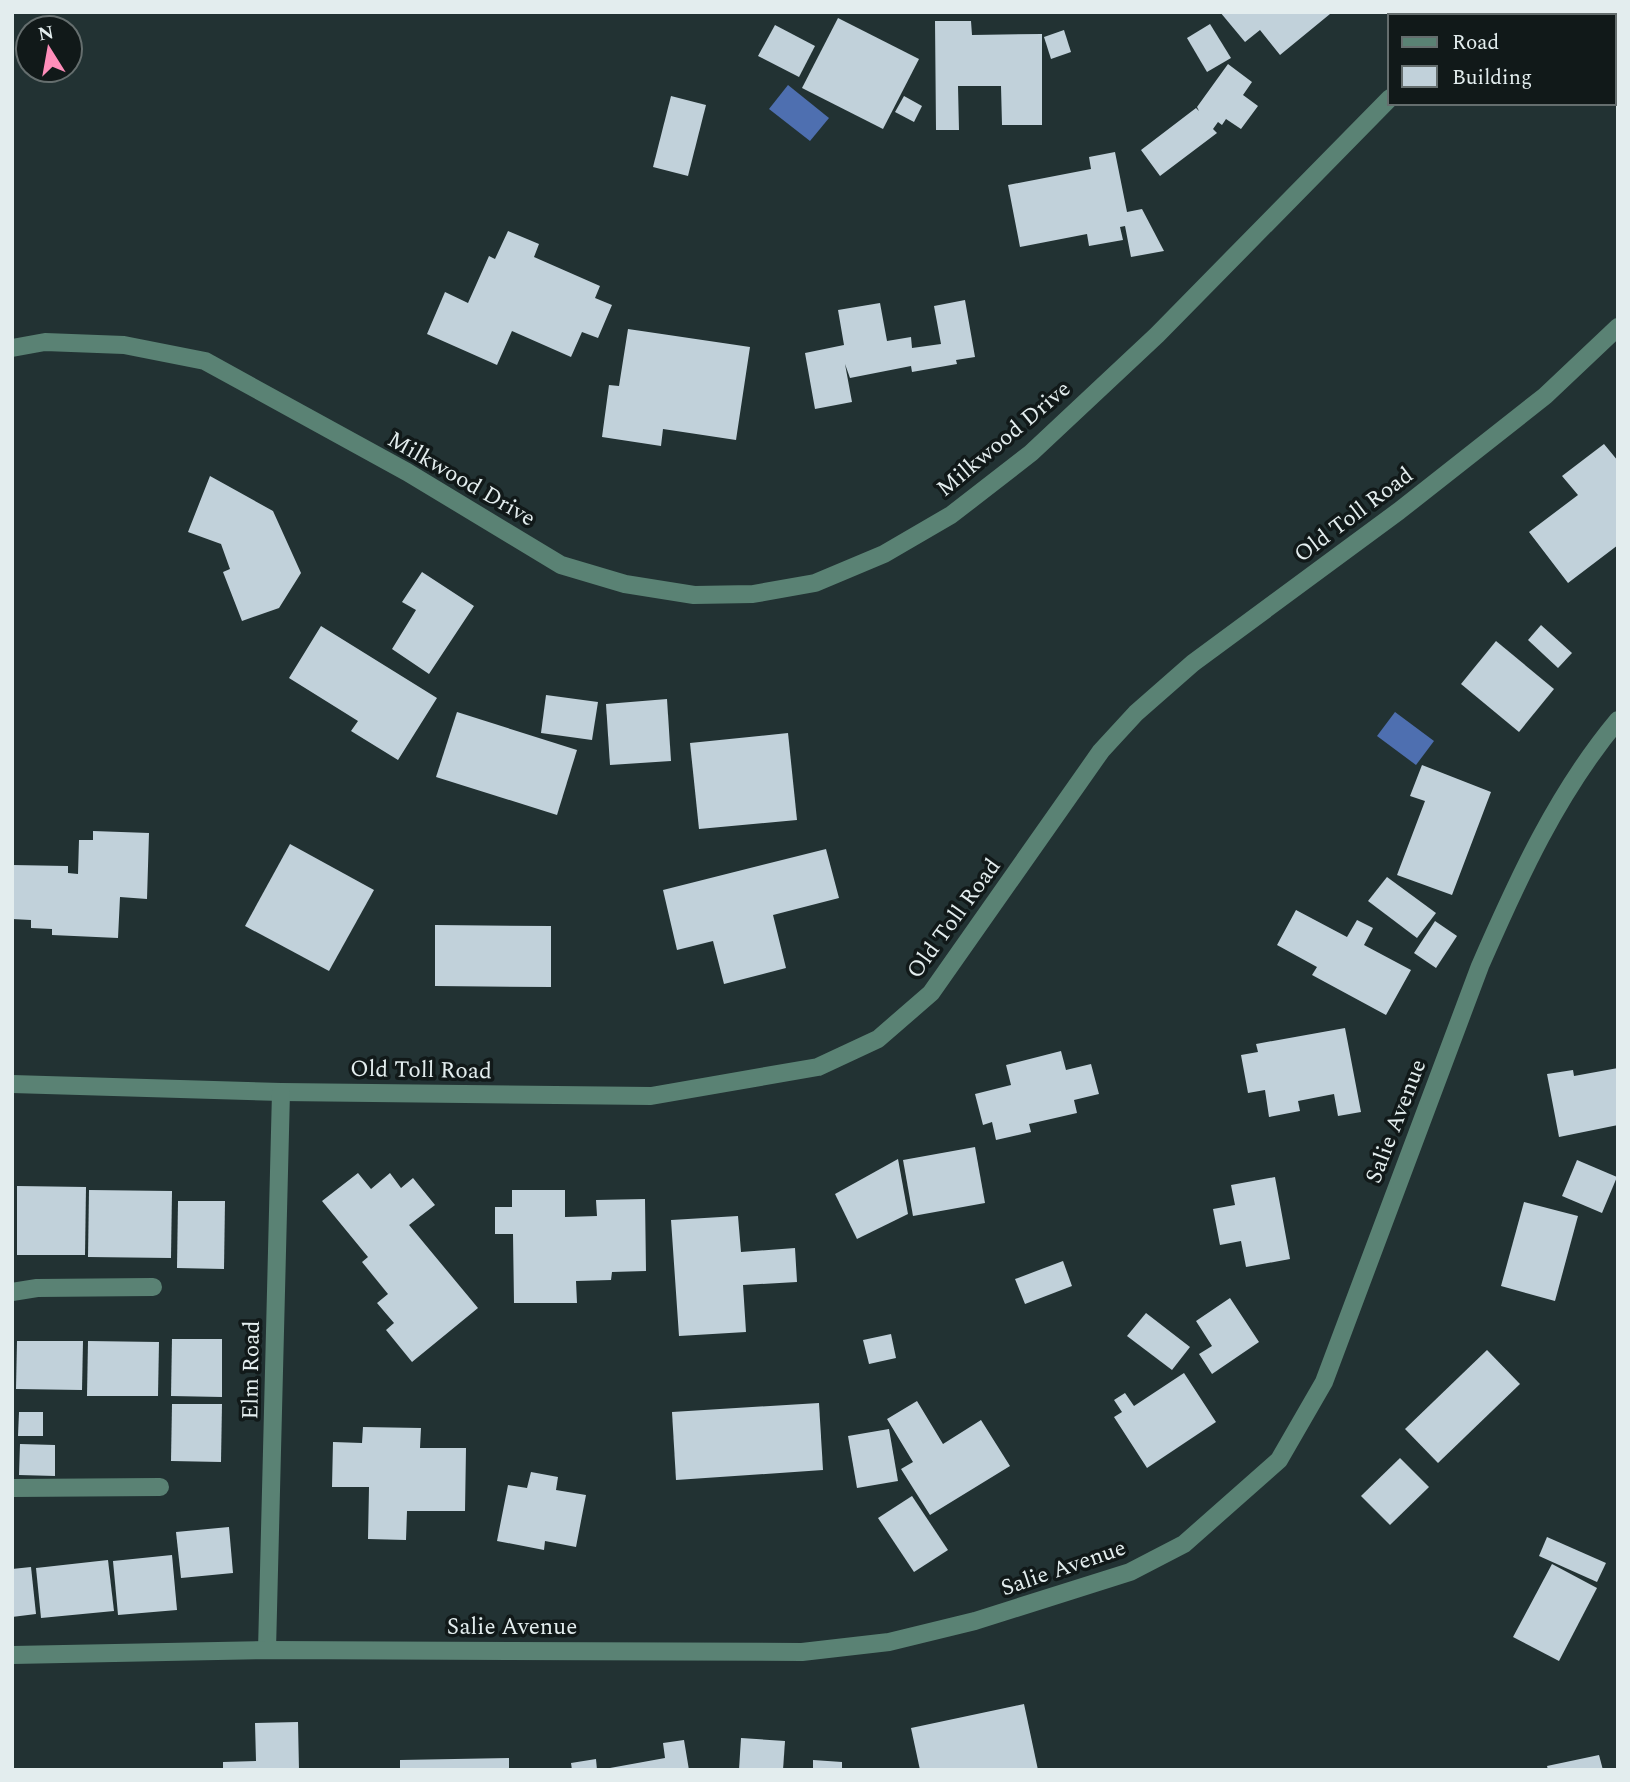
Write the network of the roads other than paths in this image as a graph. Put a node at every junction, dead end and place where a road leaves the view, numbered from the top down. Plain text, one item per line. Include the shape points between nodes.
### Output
1 (1388, 100) edge
2 (1618, 327) edge
3 (12, 348) edge
4 (1618, 720) edge
5 (12, 1084) edge
6 (281, 1091) junction
7 (153, 1287) dead end
8 (12, 1292) edge
9 (160, 1487) dead end
10 (12, 1488) edge
11 (267, 1650) junction
12 (12, 1655) edge

1 - 3 street, Milkwood Drive via 1157,335 1031,453 940,521 884,554 815,583 753,594 694,595 625,584 561,565 407,472 205,361 124,345 45,342
2 - 6 street, Old Toll Road via 1545,396 1193,663 1136,713 1101,751 931,993 878,1038 818,1067 651,1096
4 - 11 street, Salie Avenue via 1553,810 1510,899 1324,1382 1279,1460 1184,1544 1130,1572 988,1618 890,1642 802,1652
5 - 6 street, Old Toll Road
6 - 11 street, Elm Road
7 - 8 street
9 - 10 street
11 - 12 street, Salie Avenue

